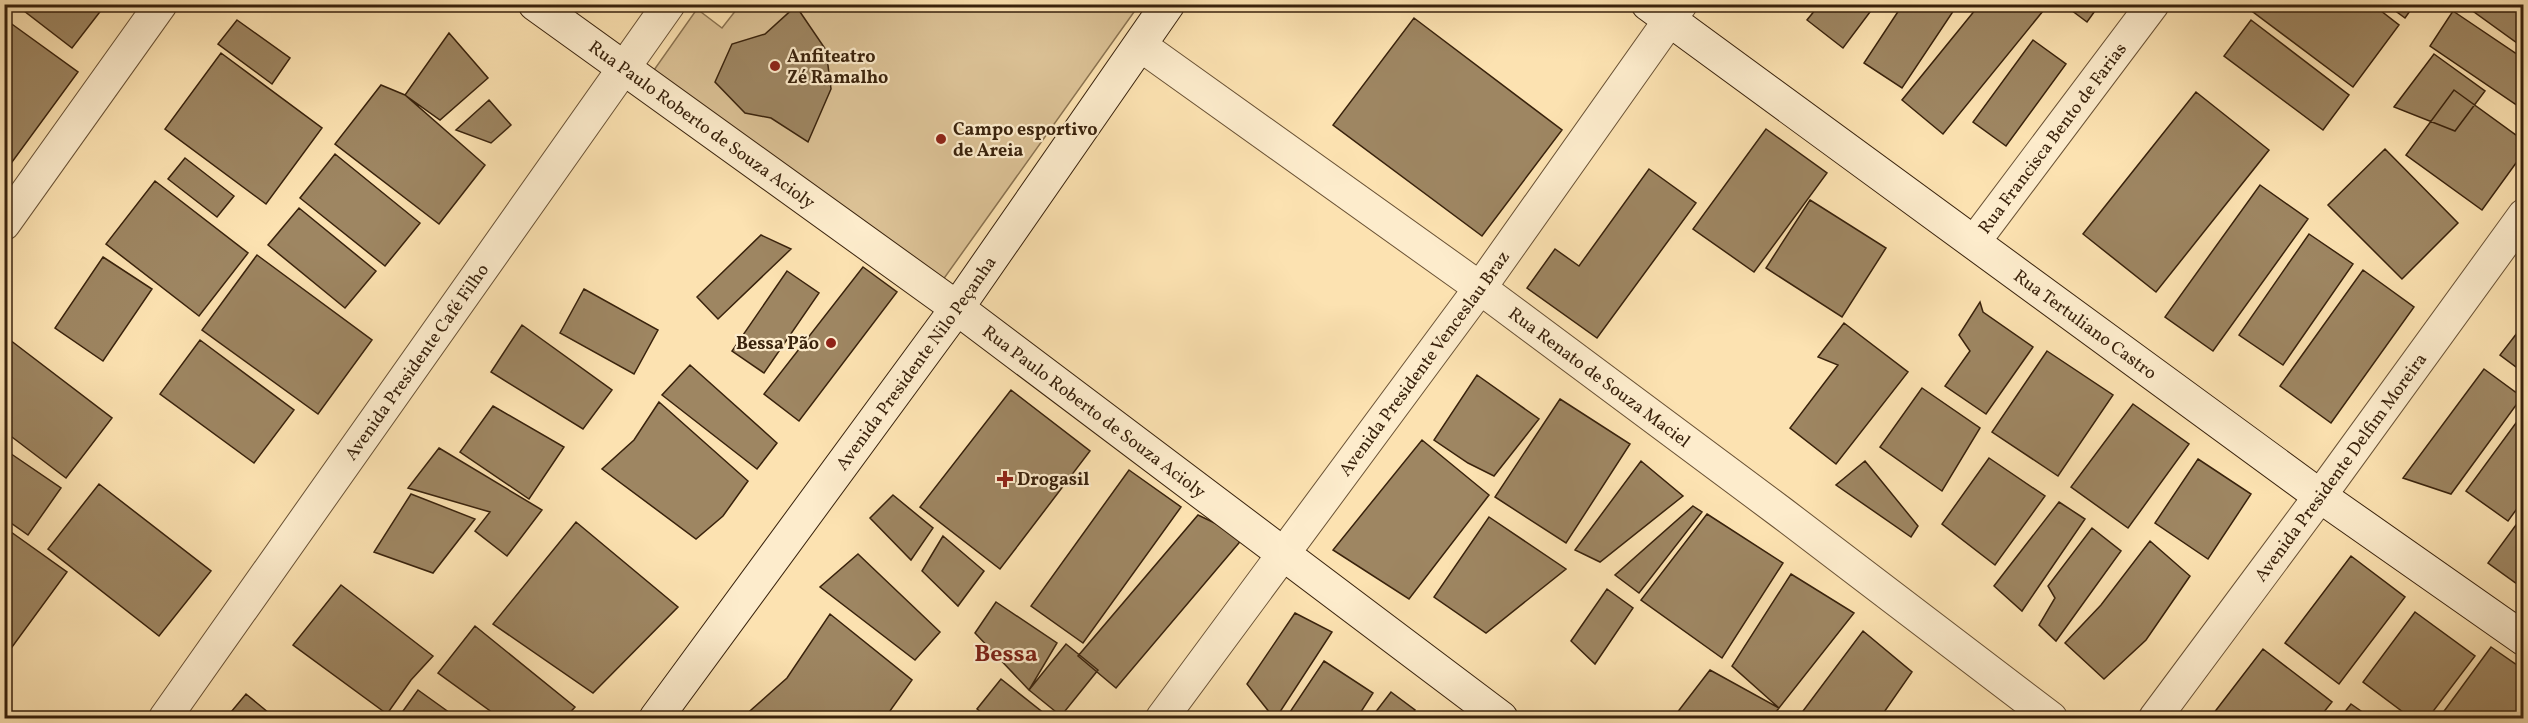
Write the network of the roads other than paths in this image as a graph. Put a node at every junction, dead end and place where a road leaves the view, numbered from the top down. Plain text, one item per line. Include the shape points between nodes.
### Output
1 (161, 4) edge
2 (535, 4) edge
3 (669, 4) edge
4 (1168, 4) edge
5 (2153, 4) edge
6 (1666, 10) edge
7 (1140, 45) junction
8 (625, 68) junction
9 (2523, 215) edge
10 (4, 224) edge
11 (1974, 242) junction
12 (1480, 288) junction
13 (957, 308) junction
14 (2320, 496) junction
15 (1282, 555) junction
16 (2523, 639) edge
17 (165, 718) edge
18 (656, 718) edge
19 (1162, 718) edge
20 (1501, 718) edge
21 (2051, 718) edge
22 (2155, 718) edge

1 - 10 street
2 - 8 street, Rua Paulo Roberto de Souza Acioly
3 - 8 street, Avenida Presidente Café Filho
4 - 7 street, Avenida Presidente Nilo Peçanha
5 - 11 street, Rua Francisca Bento de Farias
6 - 11 street, Rua Tertuliano Castro
6 - 12 street, Avenida Presidente Venceslau Braz
7 - 12 street, Rua Renato de Souza Maciel
7 - 13 street, Avenida Presidente Nilo Peçanha
8 - 13 street, Rua Paulo Roberto de Souza Acioly
8 - 17 street, Avenida Presidente Café Filho
9 - 14 street, Avenida Presidente Delfim Moreira
11 - 14 street, Rua Tertuliano Castro
12 - 15 street, Avenida Presidente Venceslau Braz
12 - 21 street, Rua Renato de Souza Maciel
13 - 15 street, Rua Paulo Roberto de Souza Acioly
13 - 18 street, Avenida Presidente Nilo Peçanha
14 - 16 street, Rua Tertuliano Castro
14 - 22 street, Avenida Presidente Delfim Moreira
15 - 19 street, Avenida Presidente Venceslau Braz
15 - 20 street, Rua Paulo Roberto de Souza Acioly

